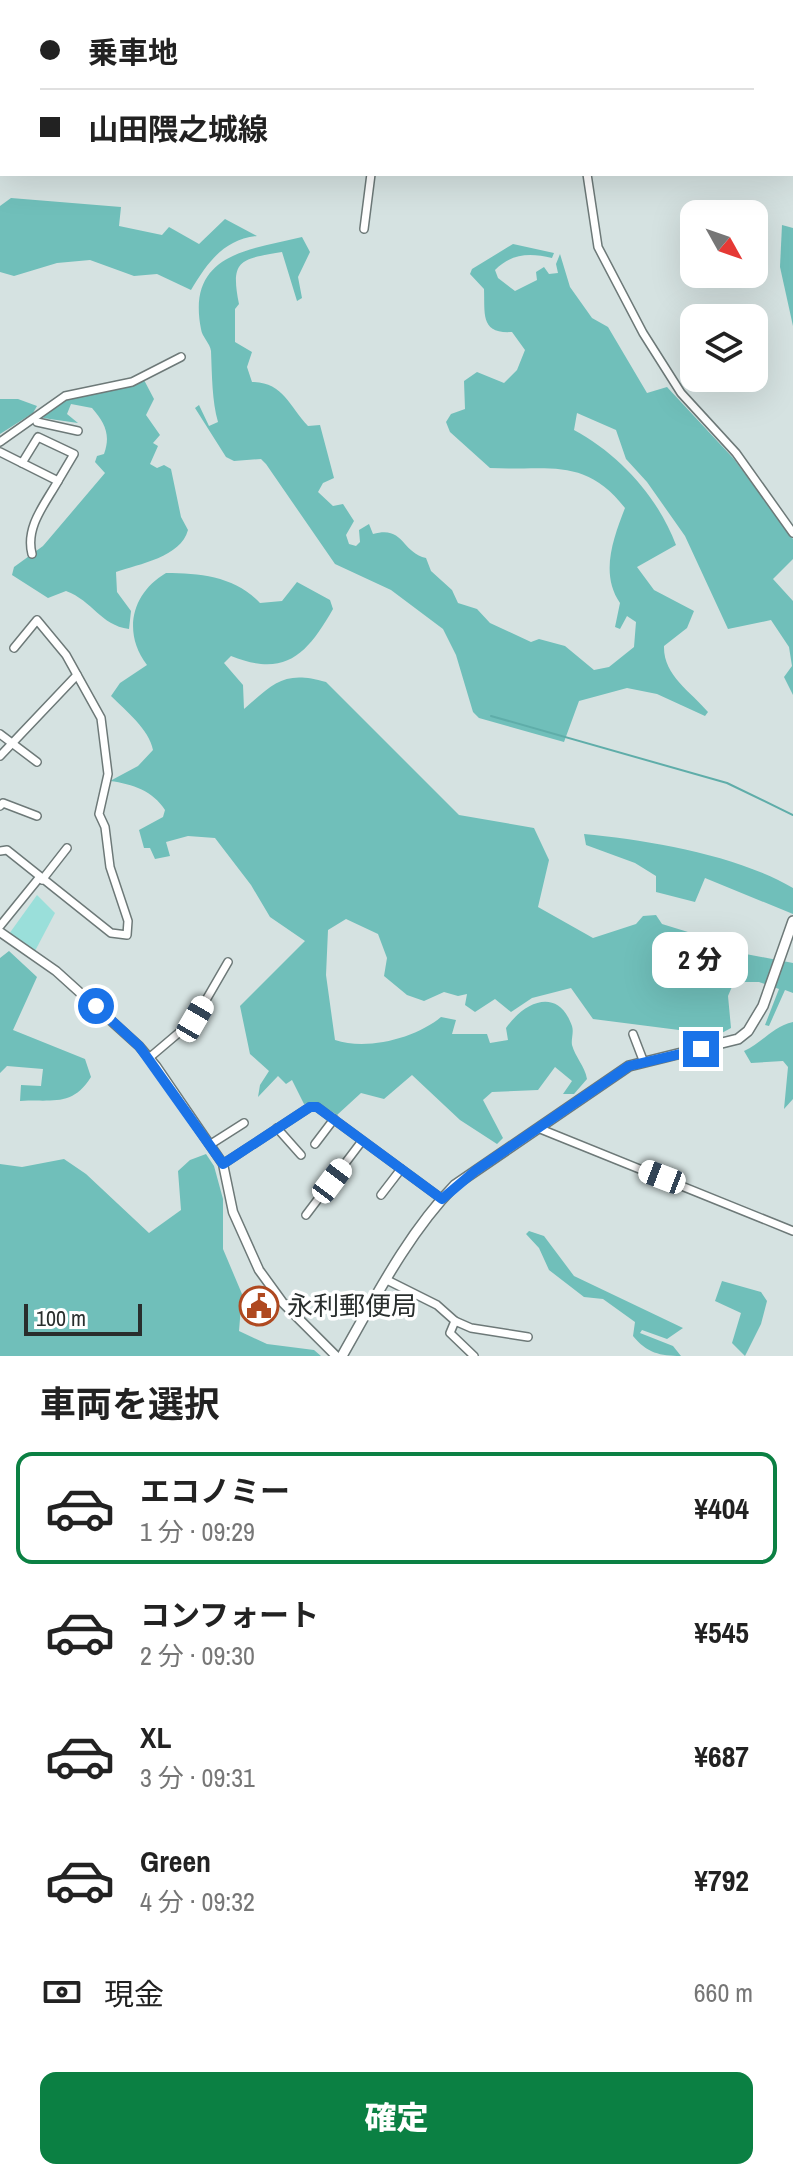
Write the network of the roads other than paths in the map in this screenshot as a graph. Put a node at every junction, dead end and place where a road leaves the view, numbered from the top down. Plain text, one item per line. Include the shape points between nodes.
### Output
1 (371, 176) edge
2 (587, 176) edge
3 (364, 229) dead end
4 (181, 357) dead end
5 (36, 420) junction
6 (78, 431) dead end
7 (38, 437) junction
8 (0, 442) edge
9 (0, 452) edge
10 (22, 463) junction
11 (58, 481) junction
12 (793, 533) edge
13 (32, 554) dead end
14 (14, 648) dead end
15 (77, 675) junction
16 (0, 734) edge
17 (13, 743) junction
18 (0, 756) edge
19 (37, 762) dead end
20 (0, 806) edge
21 (37, 816) dead end
22 (67, 848) dead end
23 (0, 850) edge
24 (40, 879) junction
25 (793, 921) edge
26 (0, 929) edge
27 (228, 962) dead end
28 (633, 1034) dead end
29 (149, 1058) junction
30 (643, 1060) junction
31 (334, 1119) junction
32 (244, 1123) dead end
33 (277, 1128) junction
34 (538, 1128) junction
35 (362, 1141) junction
36 (211, 1144) junction
37 (315, 1144) dead end
38 (301, 1155) dead end
39 (223, 1164) junction
40 (401, 1169) junction
41 (381, 1195) dead end
42 (442, 1199) junction
43 (306, 1215) dead end
44 (793, 1231) edge
45 (387, 1280) junction
46 (455, 1321) junction
47 (528, 1337) dead end
48 (339, 1356) edge
49 (474, 1356) edge

1 - 3 street
2 - 12 street via 598,247 643,333 681,393 736,453
4 - 5 street via 132,382 65,396
5 - 6 street
5 - 7 street
5 - 8 street
7 - 10 street
7 - 11 street via 74,454
9 - 10 street
10 - 11 street
11 - 13 street via 31,528
14 - 15 street via 37,620
15 - 17 street
15 - 24 street via 101,718 108,774 99,814 128,921 127,935 111,933
16 - 17 street
17 - 18 street
17 - 19 street
20 - 21 street
22 - 24 street
23 - 24 street via 7,850
24 - 26 street
25 - 30 main road via 763,1006 748,1031 724,1046
26 - 29 street via 56,971
27 - 29 street via 195,1019
28 - 30 street
29 - 36 street
30 - 34 main road
31 - 33 street via 310,1107
31 - 35 street
31 - 37 street
32 - 36 street
33 - 38 street
33 - 39 street
34 - 42 main road
34 - 44 street
35 - 40 street
35 - 43 street
36 - 39 street
39 - 48 street via 233,1212 259,1270 283,1303
40 - 41 street
40 - 42 street
42 - 45 main road
45 - 46 street via 437,1305
45 - 48 main road
46 - 47 street
46 - 49 street via 450,1333

